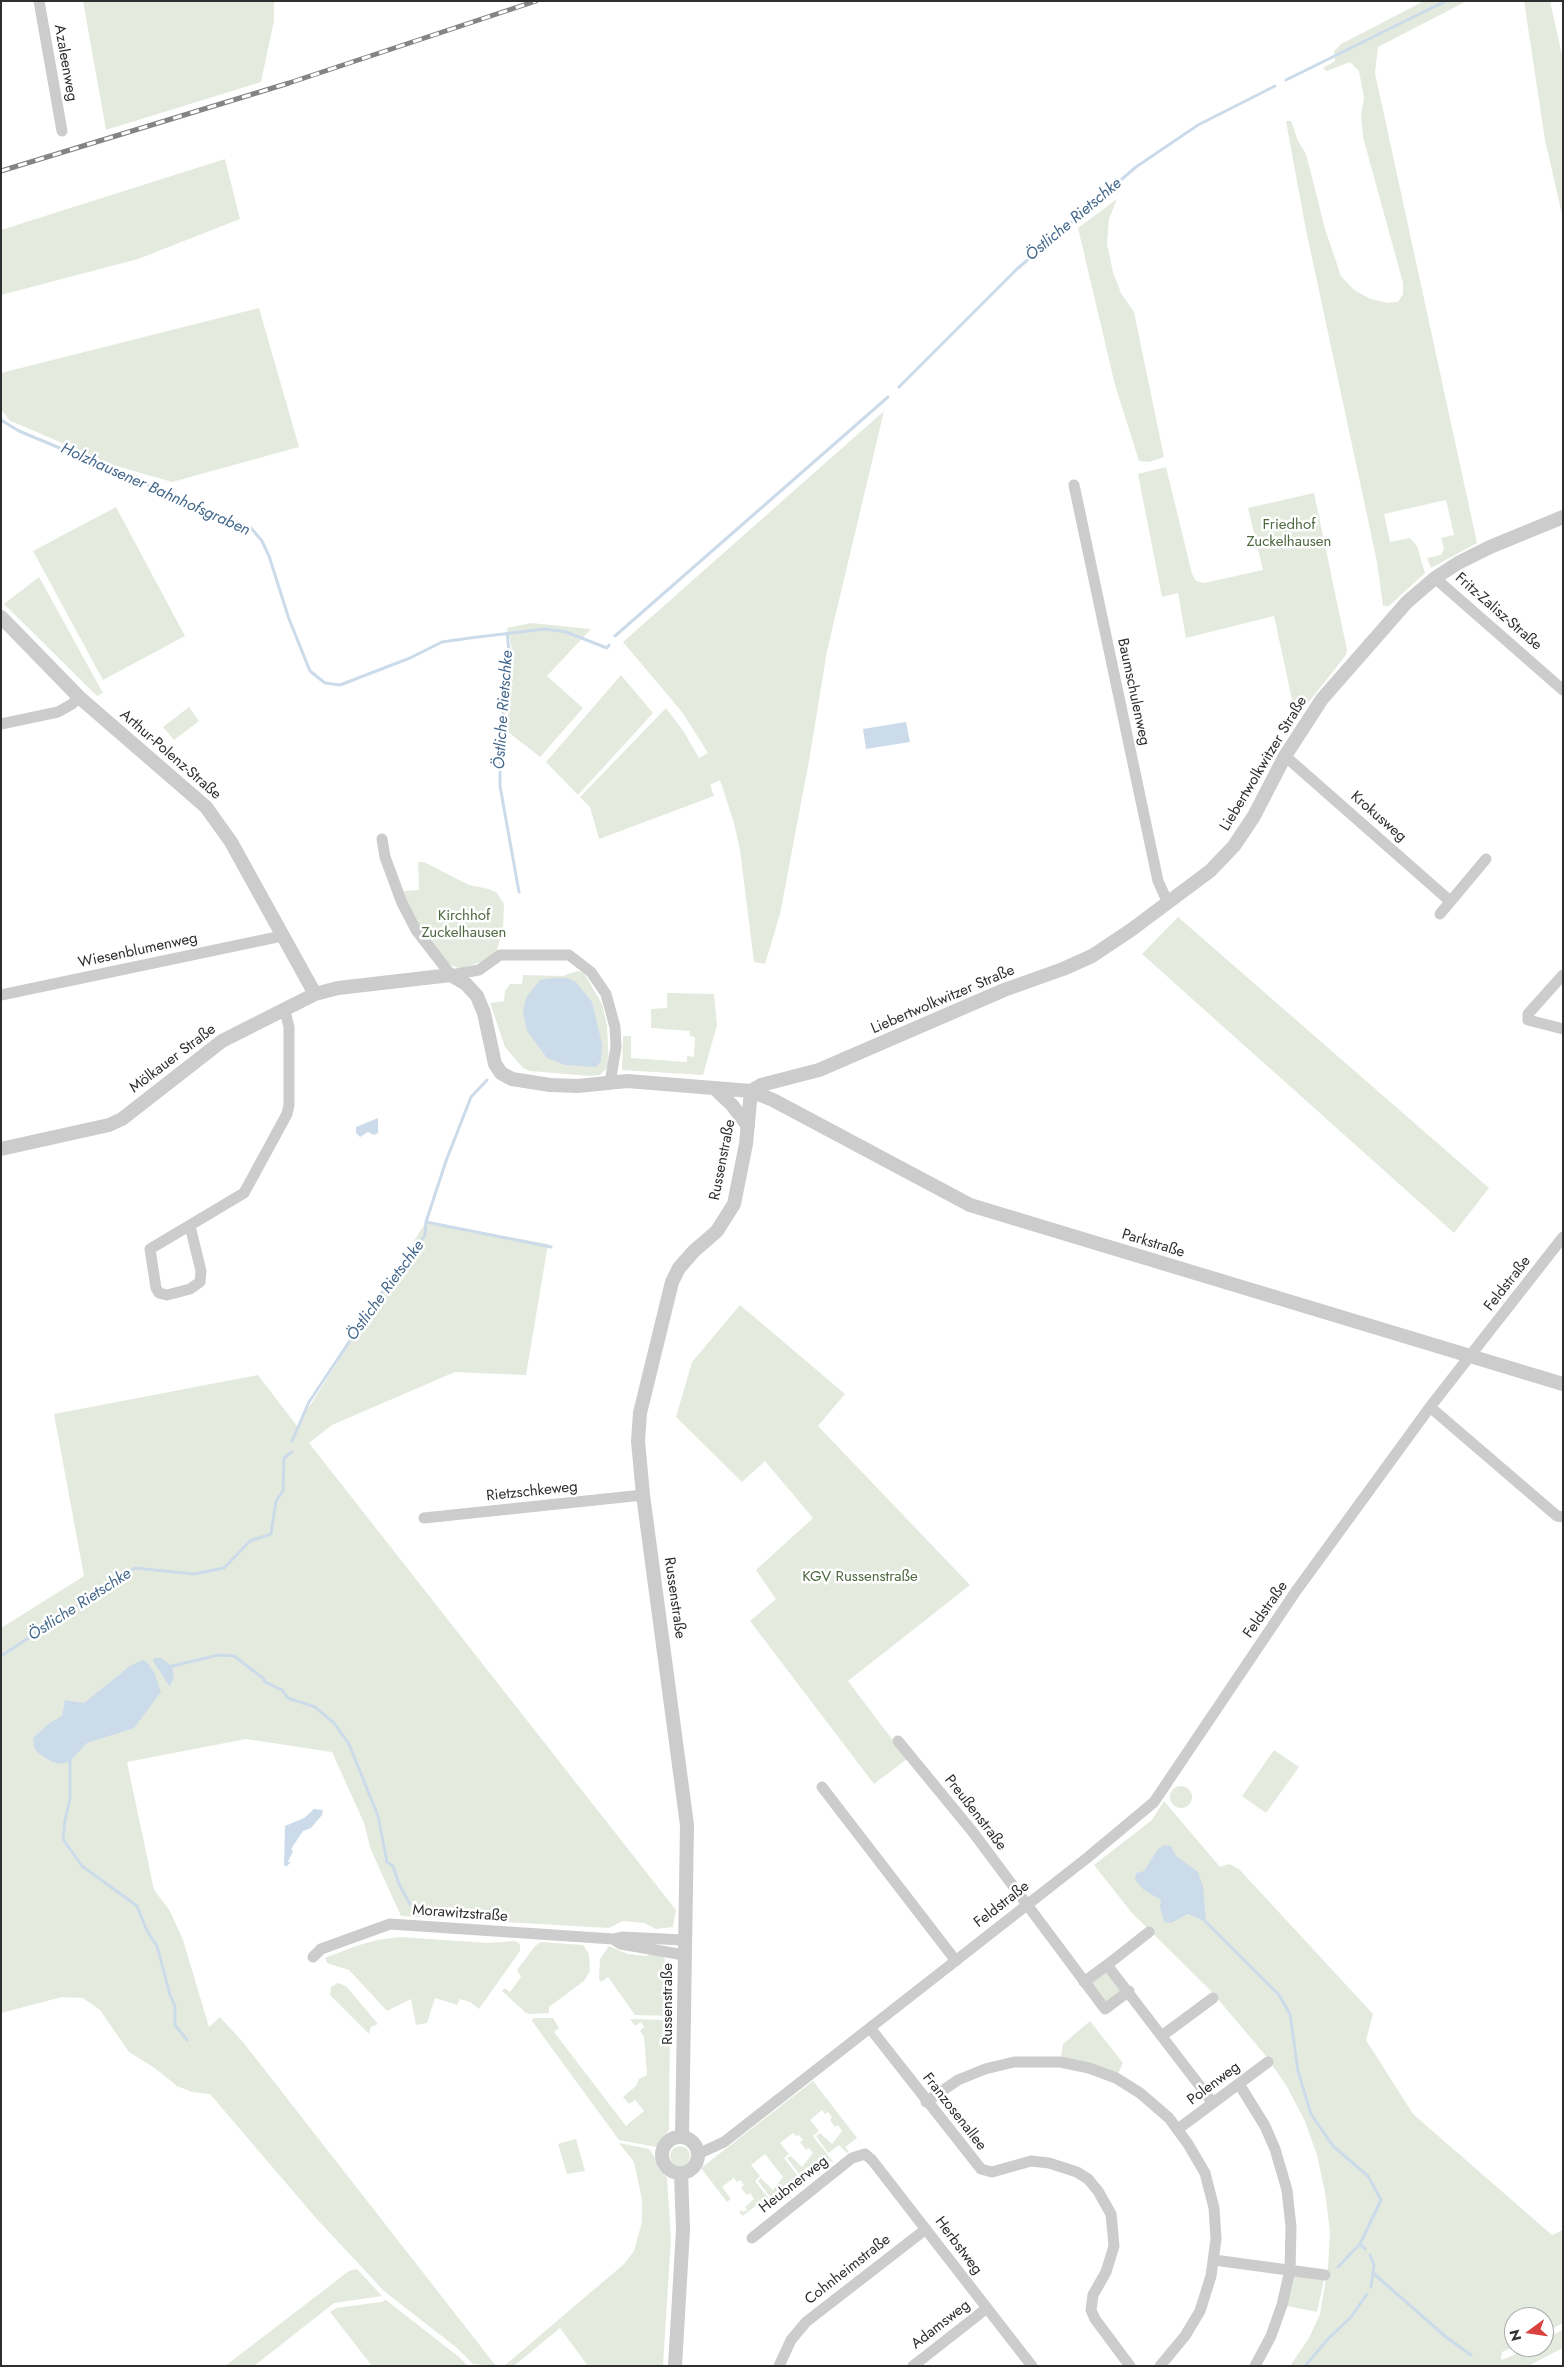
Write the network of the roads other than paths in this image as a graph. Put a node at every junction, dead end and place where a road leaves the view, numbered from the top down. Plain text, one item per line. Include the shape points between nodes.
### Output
1 (39, 1) edge
2 (62, 130) dead end
3 (1074, 485) dead end
4 (1563, 517) edge
5 (1435, 578) junction
6 (1, 617) edge
7 (1563, 690) edge
8 (78, 697) junction
9 (1, 724) edge
10 (1285, 756) junction
11 (382, 839) dead end
12 (1486, 859) dead end
13 (1450, 901) junction
14 (1168, 903) junction
15 (1440, 914) dead end
16 (282, 936) junction
17 (451, 975) junction
18 (1563, 975) edge
19 (315, 994) junction
20 (1, 995) edge
21 (285, 1011) junction
22 (1563, 1029) edge
23 (610, 1083) junction
24 (714, 1088) junction
25 (751, 1091) junction
26 (748, 1126) junction
27 (1, 1149) edge
28 (190, 1226) junction
29 (1563, 1237) edge
30 (1470, 1357) junction
31 (1563, 1384) edge
32 (1430, 1407) junction
33 (643, 1495) junction
34 (1563, 1517) edge
35 (424, 1518) dead end
36 (898, 1741) dead end
37 (822, 1787) dead end
38 (1027, 1905) junction
39 (1149, 1932) dead end
40 (684, 1947) junction
41 (312, 1957) dead end
42 (956, 1961) junction
43 (1108, 1965) junction
44 (1084, 1982) junction
45 (1129, 1991) junction
46 (1213, 1998) dead end
47 (870, 2028) junction
48 (1163, 2035) junction
49 (1268, 2062) dead end
50 (1239, 2084) junction
51 (926, 2102) junction
52 (1213, 2104) junction
53 (1178, 2129) junction
54 (682, 2137) junction
55 (698, 2154) junction
56 (856, 2157) joint
57 (681, 2173) junction
58 (926, 2229) junction
59 (752, 2238) dead end
60 (1214, 2260) junction
61 (1290, 2270) junction
62 (1325, 2275) dead end
63 (987, 2308) junction
64 (675, 2366) edge
65 (780, 2366) edge
66 (913, 2366) edge
67 (1032, 2366) edge
68 (1130, 2366) edge
69 (1160, 2366) edge
70 (1255, 2366) edge

1 - 2 street, Azaleenweg
3 - 14 street, Baumschulenweg via 1158,880
4 - 5 street, Liebertwolkwitzer Straße via 1490,547
5 - 7 street, Fritz-Zalisz-Straße
5 - 10 street, Liebertwolkwitzer Straße via 1406,602 1343,673
6 - 8 street, Arthur-Polenz-Straße
8 - 9 street via 58,712
8 - 16 street, Arthur-Polenz-Straße via 206,807 231,842
10 - 13 street, Krokusweg
10 - 14 street, Liebertwolkwitzer Straße via 1254,816 1234,846 1210,871
11 - 17 street via 387,864 402,903 416,930
12 - 13 street
13 - 15 street
14 - 25 street, Liebertwolkwitzer Straße via 1109,946 1063,969 1004,990 819,1070
16 - 19 street, Arthur-Polenz-Straße
16 - 20 street, Wiesenblumenweg
17 - 19 street, Mölkauer Straße via 338,988
17 - 23 street via 477,996 496,1064 504,1075 550,1085
17 - 23 street via 479,970 500,955 569,956 591,972 606,994 615,1027 616,1047
18 - 22 street via 1528,1014 1528,1020
19 - 21 street, Mölkauer Straße
21 - 27 street, Mölkauer Straße via 222,1041 122,1119 109,1125
21 - 28 street via 289,1027 287,1114 244,1193
23 - 24 street via 627,1081
24 - 25 street
24 - 26 street
25 - 26 street, Russenstraße
25 - 30 street, Parkstraße via 970,1205
26 - 33 street, Russenstraße via 734,1204 717,1231 694,1250 672,1282 640,1413 638,1441
28 - 28 street via 150,1249 159,1294 190,1289 200,1282 201,1271
29 - 30 street, Feldstraße
30 - 31 street, Parkstraße
30 - 32 street, Feldstraße
32 - 34 street via 1557,1516
32 - 38 street, Feldstraße via 1296,1591 1154,1802
33 - 35 street, Rietzschkeweg
33 - 40 street, Russenstraße via 687,1825
36 - 38 street, Preußenstraße via 972,1831
37 - 42 street
38 - 42 street, Feldstraße
38 - 44 street, Preußenstraße
39 - 43 street
40 - 41 street, Morawitzstraße via 622,1937 612,1939 390,1924 321,1949
40 - 54 street, Russenstraße
42 - 47 street, Feldstraße
43 - 44 street
43 - 45 street
44 - 45 street, Preußenstraße via 1105,2008
45 - 48 street
46 - 48 street
47 - 51 street, Franzosenallee
47 - 55 street, Feldstraße via 724,2142
48 - 52 street
49 - 50 street, Polenweg
50 - 52 street, Polenweg
50 - 61 street via 1265,2126 1281,2168 1291,2227
51 - 53 street via 958,2080 985,2069 1014,2062 1060,2062 1116,2078 1156,2106
51 - 68 street, Franzosenallee via 985,2172 1031,2162 1049,2163 1077,2172 1098,2191 1111,2214 1114,2246 1106,2272 1093,2295 1091,2310
52 - 53 street, Polenweg
53 - 60 street via 1198,2160 1210,2188 1216,2224
54 - 55 street via 694,2144
54 - 57 street via 667,2142 662,2154 663,2163 669,2170
55 - 57 street via 694,2166
56 - 58 street, Herbstweg via 865,2154 870,2157
56 - 59 street, Heubnerweg
57 - 64 street via 683,2230
58 - 63 street, Herbstweg
58 - 65 street, Cohnheimstraße via 806,2322 791,2340
60 - 61 street
60 - 69 street via 1200,2311 1185,2336
61 - 62 street
61 - 70 street via 1279,2315
63 - 66 street, Adamsweg
63 - 67 street, Herbstweg

